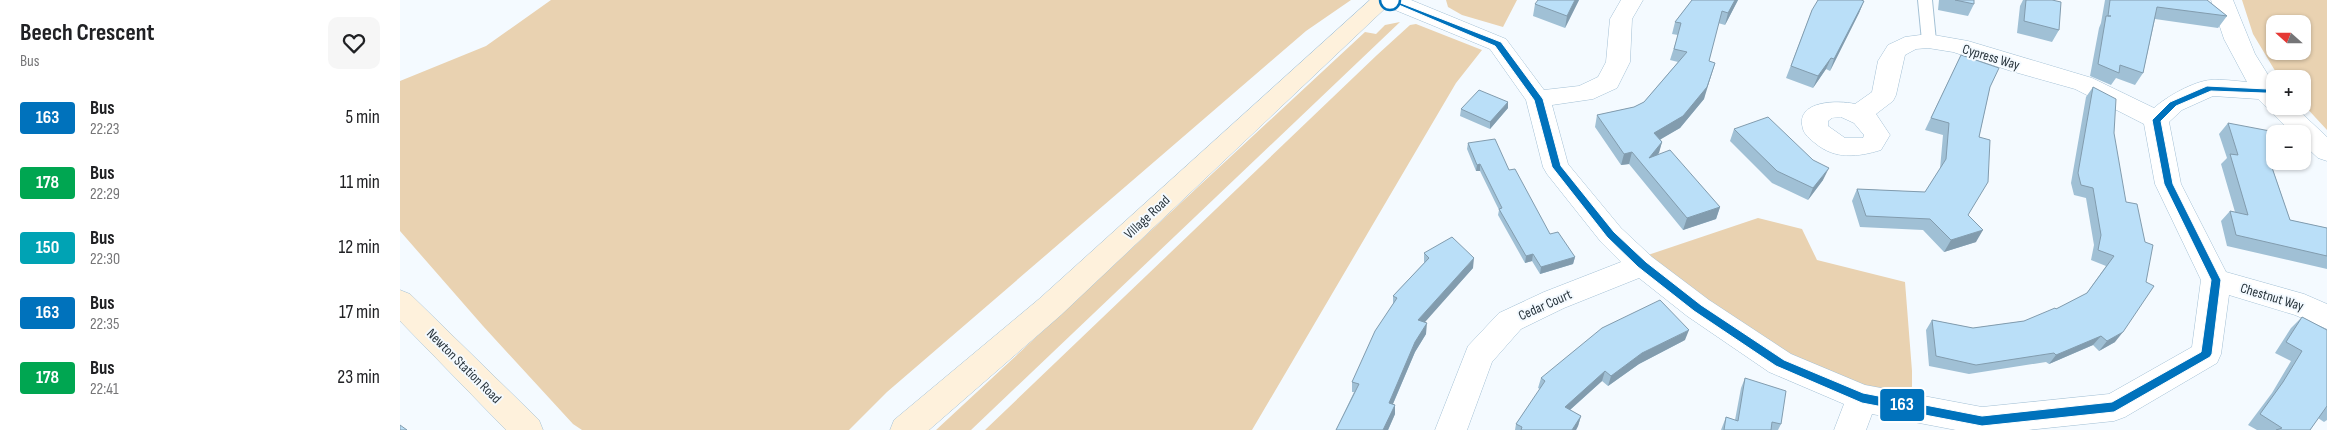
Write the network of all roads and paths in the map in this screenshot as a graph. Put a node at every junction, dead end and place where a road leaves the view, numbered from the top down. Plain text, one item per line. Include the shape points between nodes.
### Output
1 (1383, 0) edge
2 (1390, 0) edge
3 (1632, 0) edge
4 (1925, 0) edge
5 (2222, 0) edge
6 (1929, 41) junction
7 (2266, 88) edge
8 (1538, 99) junction
9 (2266, 99) edge
10 (1859, 114) dead end
11 (2289, 115) edge
12 (2156, 120) junction
13 (2327, 152) edge
14 (1642, 265) junction
15 (2216, 280) junction
16 (400, 302) edge
17 (2327, 317) edge
18 (1862, 398) junction
19 (527, 430) edge
20 (906, 430) edge
21 (1451, 430) edge
22 (1850, 430) edge

1 - 20 street, Village Road via 1050,307
2 - 8 street via 1498,44
3 - 8 street via 1621,19 1618,62 1608,82 1584,93
4 - 6 lane
5 - 7 street via 2226,18
6 - 10 street, Cypress Way via 1900,46 1892,56 1884,94
6 - 12 street, Cypress Way via 1971,49 2014,65 2090,86
8 - 14 street via 1556,167 1610,235
9 - 12 street via 2210,88 2173,104
11 - 13 street
12 - 15 street via 2168,184
14 - 18 street via 1698,308 1780,363
14 - 21 street, Cedar Court via 1510,321 1478,355
15 - 17 street, Chestnut Way via 2304,306
15 - 18 street via 2206,354 2114,407 1982,421
16 - 19 street, Newton Station Road
18 - 22 street

